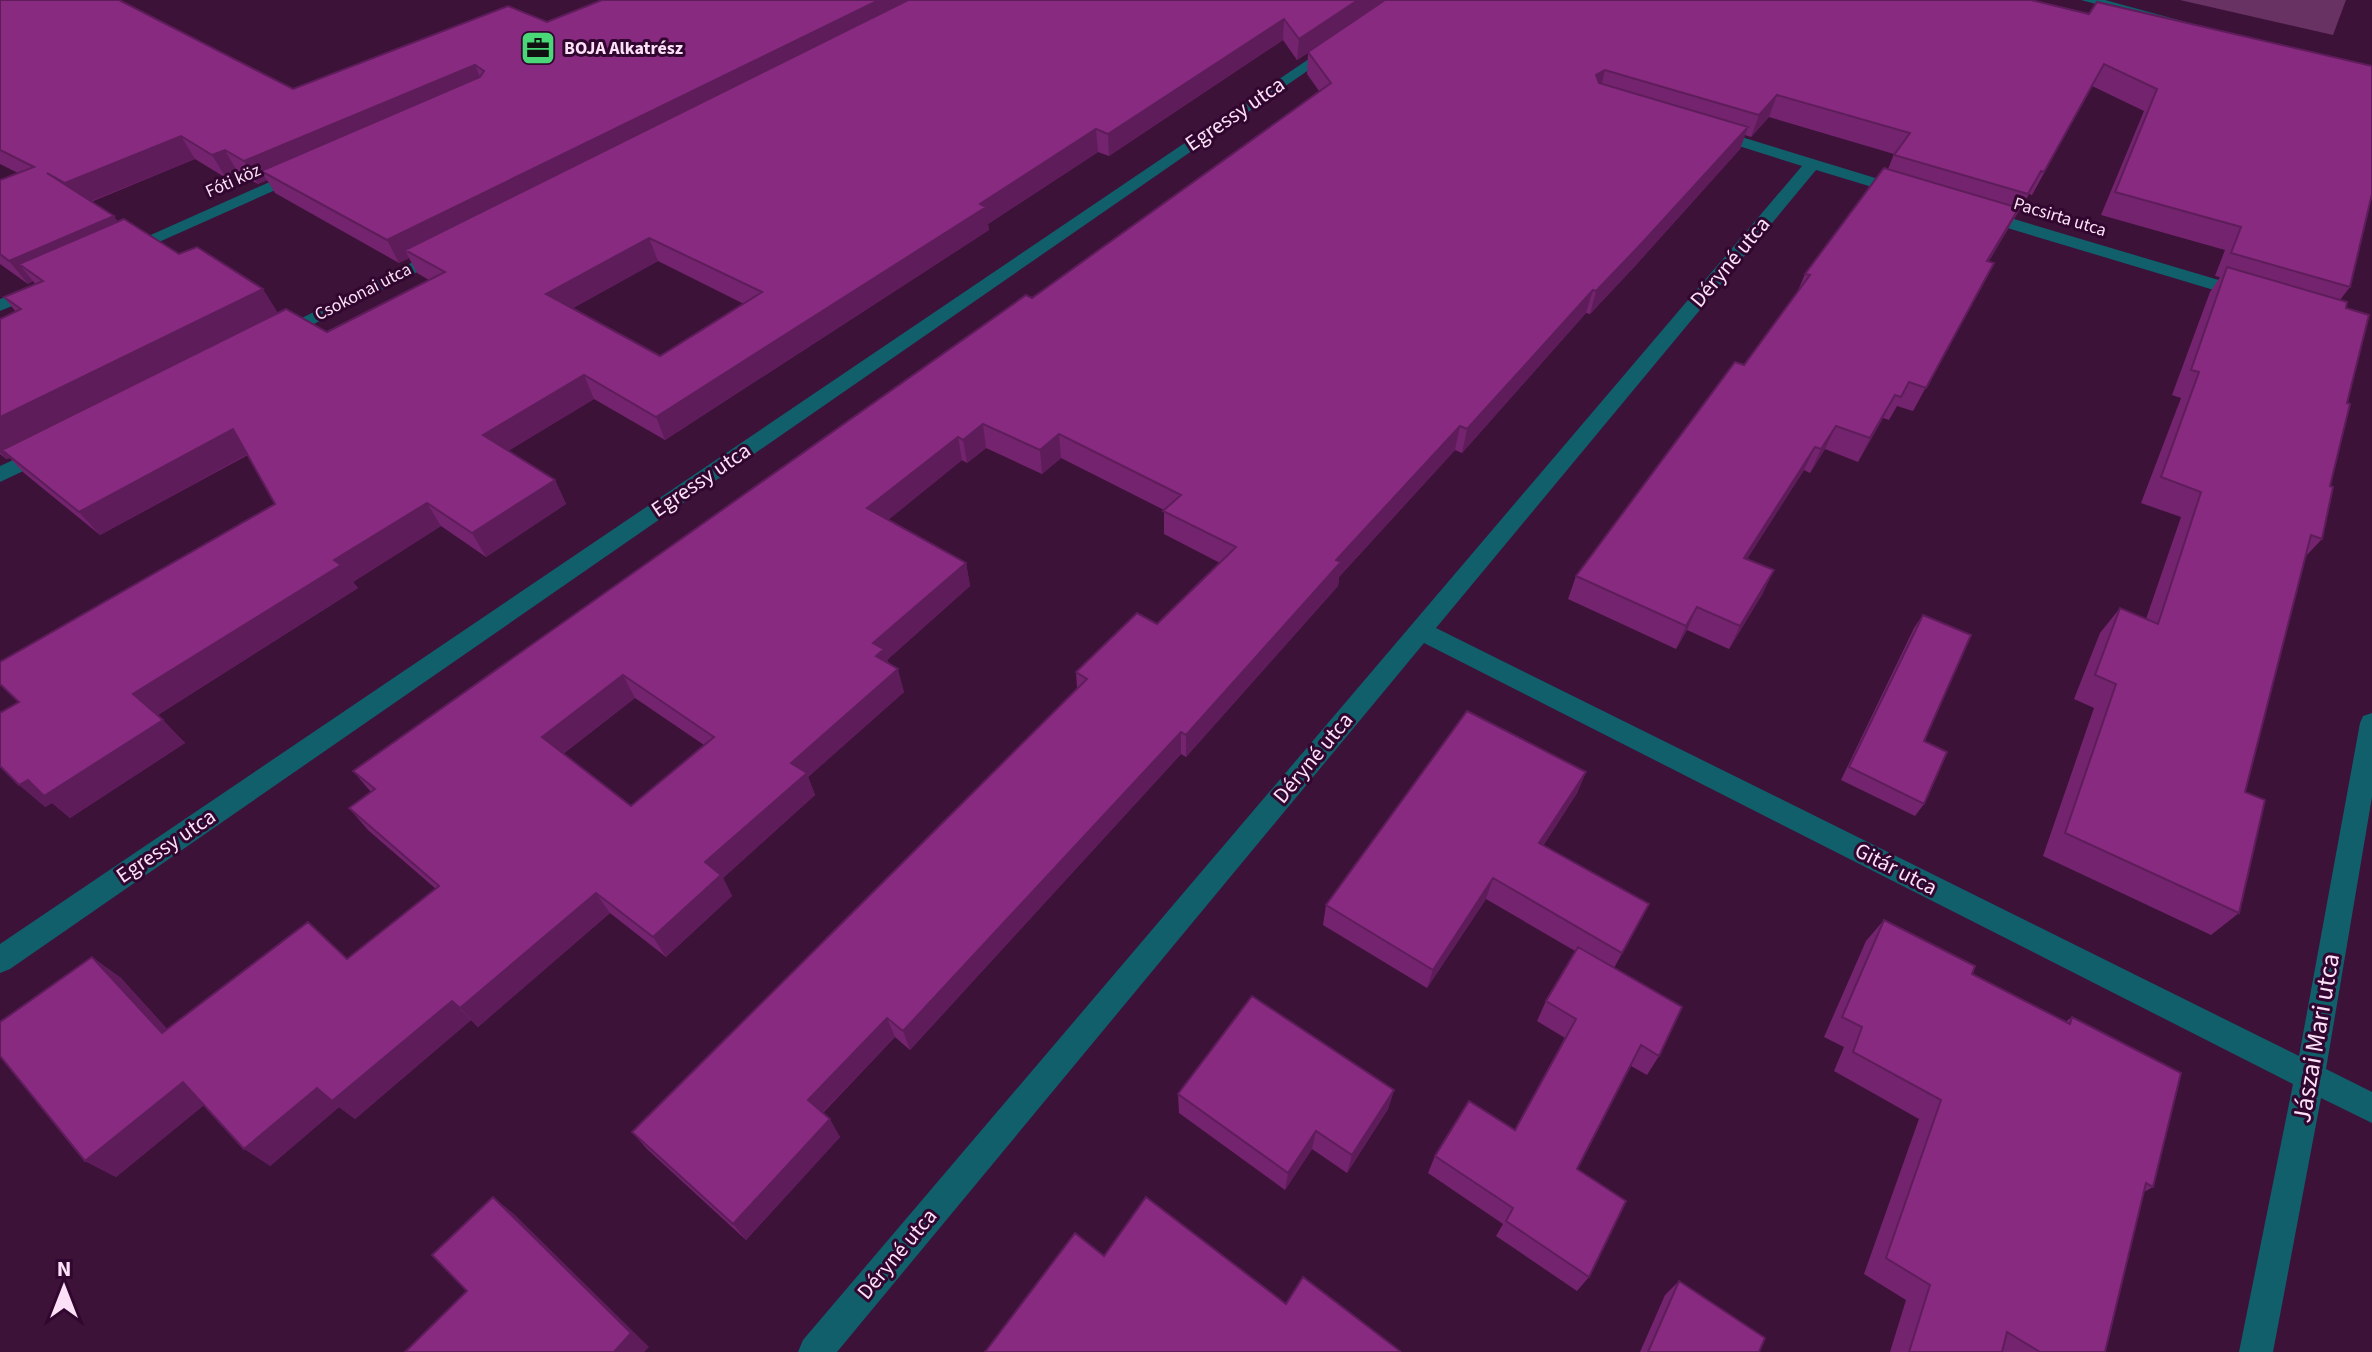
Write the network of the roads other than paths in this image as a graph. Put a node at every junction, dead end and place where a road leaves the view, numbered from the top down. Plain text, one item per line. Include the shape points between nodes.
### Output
1 (2088, 0) edge
2 (2192, 25) edge
3 (1349, 36) edge
4 (1691, 127) edge
5 (322, 164) edge
6 (1812, 164) junction
7 (1918, 196) edge
8 (1963, 209) edge
9 (456, 245) edge
10 (117, 254) edge
11 (59, 280) edge
12 (2266, 300) edge
13 (0, 306) edge
14 (257, 345) edge
15 (57, 446) edge
16 (0, 475) edge
17 (1420, 630) junction
18 (2372, 723) edge
19 (0, 960) edge
20 (2310, 1076) junction
21 (2372, 1108) edge
22 (815, 1352) edge
23 (2256, 1352) edge

1 - 2 street
3 - 19 street, Egressy utca
4 - 6 street
5 - 10 street, Fóti köz
6 - 7 street
6 - 17 street, Déryné utca
8 - 12 street, Pacsirta utca
9 - 14 street, Csokonai utca
11 - 13 street
15 - 16 street
17 - 20 street, Gitár utca
17 - 22 street, Déryné utca
18 - 20 street, Jászai Mari utca
20 - 21 street, Gitár utca
20 - 23 street, Jászai Mari utca

